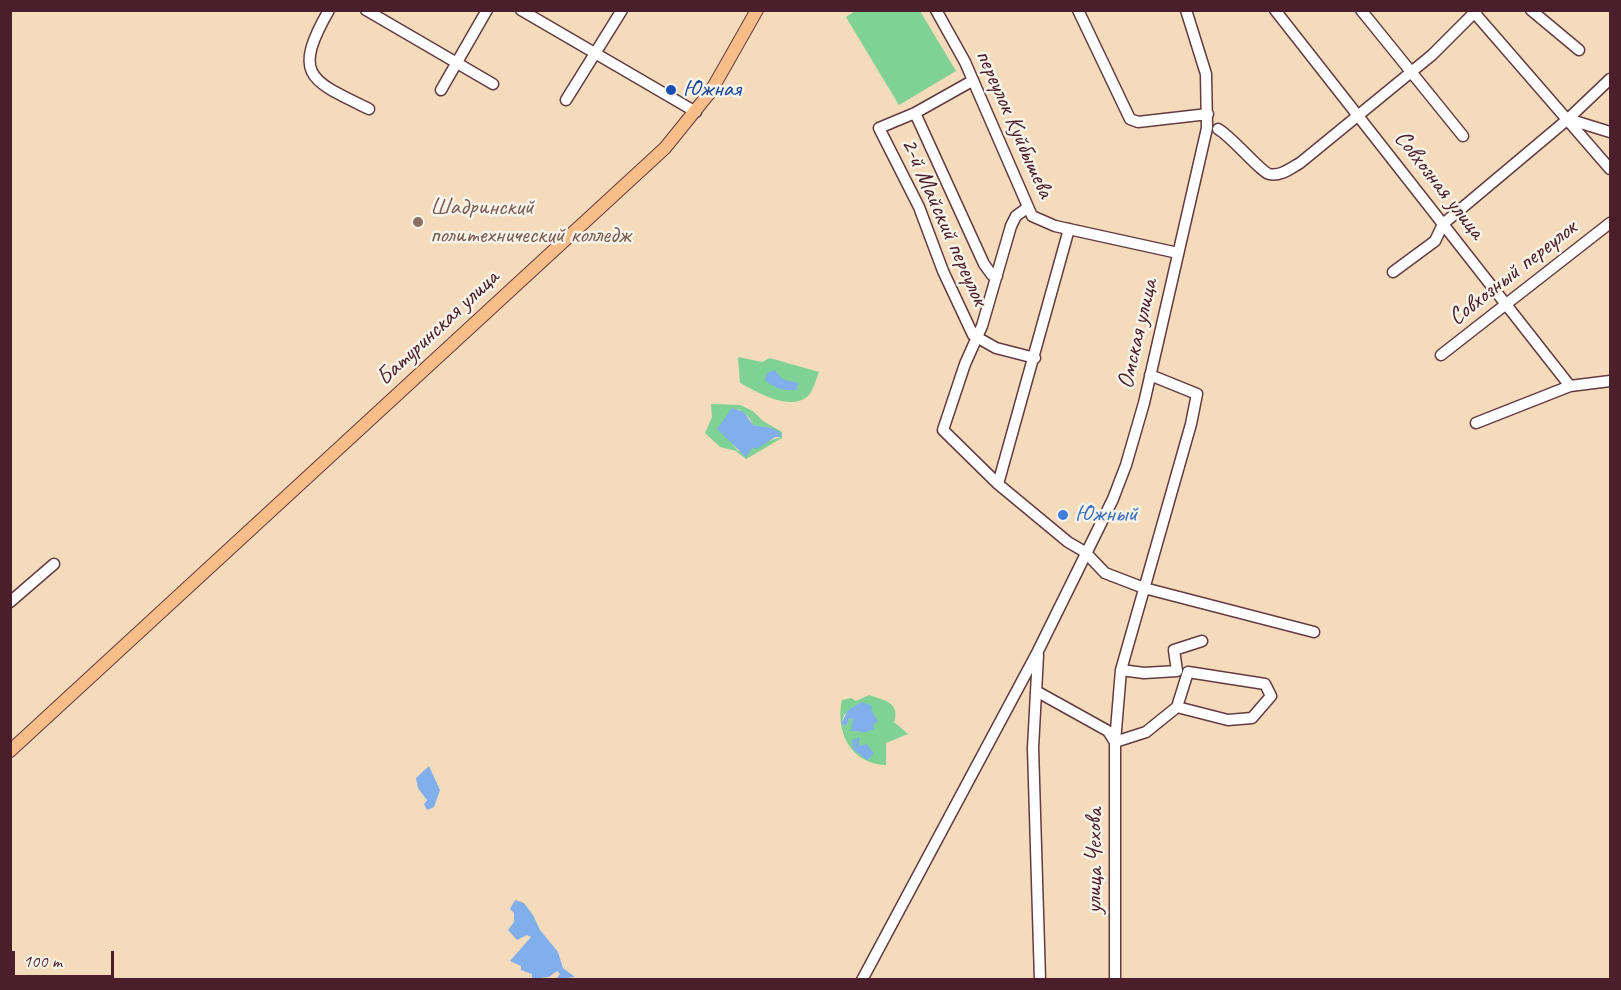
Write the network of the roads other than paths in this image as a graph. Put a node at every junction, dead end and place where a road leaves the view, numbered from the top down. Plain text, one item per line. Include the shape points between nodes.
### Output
1 (329, 10) edge
2 (366, 10) edge
3 (487, 10) edge
4 (520, 10) edge
5 (622, 10) edge
6 (757, 10) edge
7 (936, 10) edge
8 (1078, 10) edge
9 (1186, 10) edge
10 (1275, 10) edge
11 (1361, 10) edge
12 (1531, 10) edge
13 (1474, 11) edge
14 (1580, 50) dead end
15 (597, 55) junction
16 (457, 63) junction
17 (1411, 72) junction
18 (1611, 79) edge
19 (972, 81) junction
20 (493, 84) dead end
21 (441, 90) dead end
22 (566, 100) dead end
23 (369, 109) dead end
24 (696, 112) junction
25 (915, 113) junction
26 (1208, 114) junction
27 (1358, 115) junction
28 (1568, 119) junction
29 (1218, 129) dead end
30 (1611, 132) edge
31 (1463, 136) dead end
32 (1611, 169) edge
33 (1027, 208) junction
34 (1611, 223) edge
35 (1443, 224) junction
36 (1069, 229) junction
37 (1178, 253) junction
38 (1394, 272) dead end
39 (997, 276) junction
40 (1507, 305) junction
41 (978, 338) junction
42 (1442, 355) dead end
43 (1035, 358) junction
44 (1150, 375) junction
45 (1611, 381) edge
46 (1570, 386) junction
47 (1476, 423) dead end
48 (998, 484) junction
49 (1086, 552) junction
50 (54, 564) dead end
51 (1144, 588) junction
52 (10, 602) edge
53 (1314, 632) dead end
54 (1202, 641) dead end
55 (1038, 651) junction
56 (1121, 670) junction
57 (1036, 691) junction
58 (1177, 707) junction
59 (1115, 742) junction
60 (10, 751) edge
61 (862, 980) edge
62 (1040, 980) edge
63 (1115, 980) edge

1 - 23 street via 311,44 308,68 329,89
2 - 16 street
3 - 16 street
4 - 15 street
5 - 15 street
6 - 24 main road, Батуринская улица
7 - 19 street, переулок Куйбышева
8 - 26 street via 1130,119 1138,122
9 - 26 street, Омская улица via 1203,59
10 - 27 street, Совхозная улица
11 - 17 street
12 - 14 street
13 - 17 street
13 - 28 street
15 - 22 street
15 - 24 street
16 - 20 street
16 - 21 street
17 - 27 street
17 - 31 street
18 - 28 street
19 - 25 street, 2-й Майский переулок
19 - 33 street, переулок Куйбышева
24 - 60 main road, Батуринская улица via 665,148
25 - 39 street via 984,264
25 - 41 street, 2-й Майский переулок via 879,128 919,207 960,310
26 - 37 street, Омская улица
27 - 29 street via 1300,163 1277,174 1263,171
27 - 35 street, Совхозная улица
28 - 30 street
28 - 32 street
28 - 35 street
33 - 36 street, переулок Куйбышева via 1040,222
33 - 39 street via 1011,226
34 - 40 street, Совхозный переулок
35 - 38 street via 1435,241
35 - 40 street, Совхозная улица
36 - 37 street, переулок Куйбышева
36 - 43 street
37 - 44 street, Омская улица
39 - 41 street
40 - 42 street, Совхозный переулок
40 - 46 street, Совхозная улица
41 - 43 street, 2-й Майский переулок via 996,348
41 - 48 street via 943,430
43 - 48 street
44 - 49 street, Омская улица via 1126,465
44 - 51 street, улица Чехова via 1197,394
45 - 46 street
46 - 47 street
48 - 49 street
49 - 51 street via 1105,573
49 - 55 street, Омская улица
50 - 52 street
51 - 53 street
51 - 56 street, улица Чехова
54 - 56 street via 1174,650 1177,671
55 - 57 street
55 - 61 street, Омская улица
56 - 59 street, улица Чехова
57 - 59 street via 1108,731
57 - 62 street
58 - 58 street via 1188,672 1265,684 1271,696 1252,718 1228,720
58 - 59 street via 1146,732
59 - 63 street, улица Чехова

